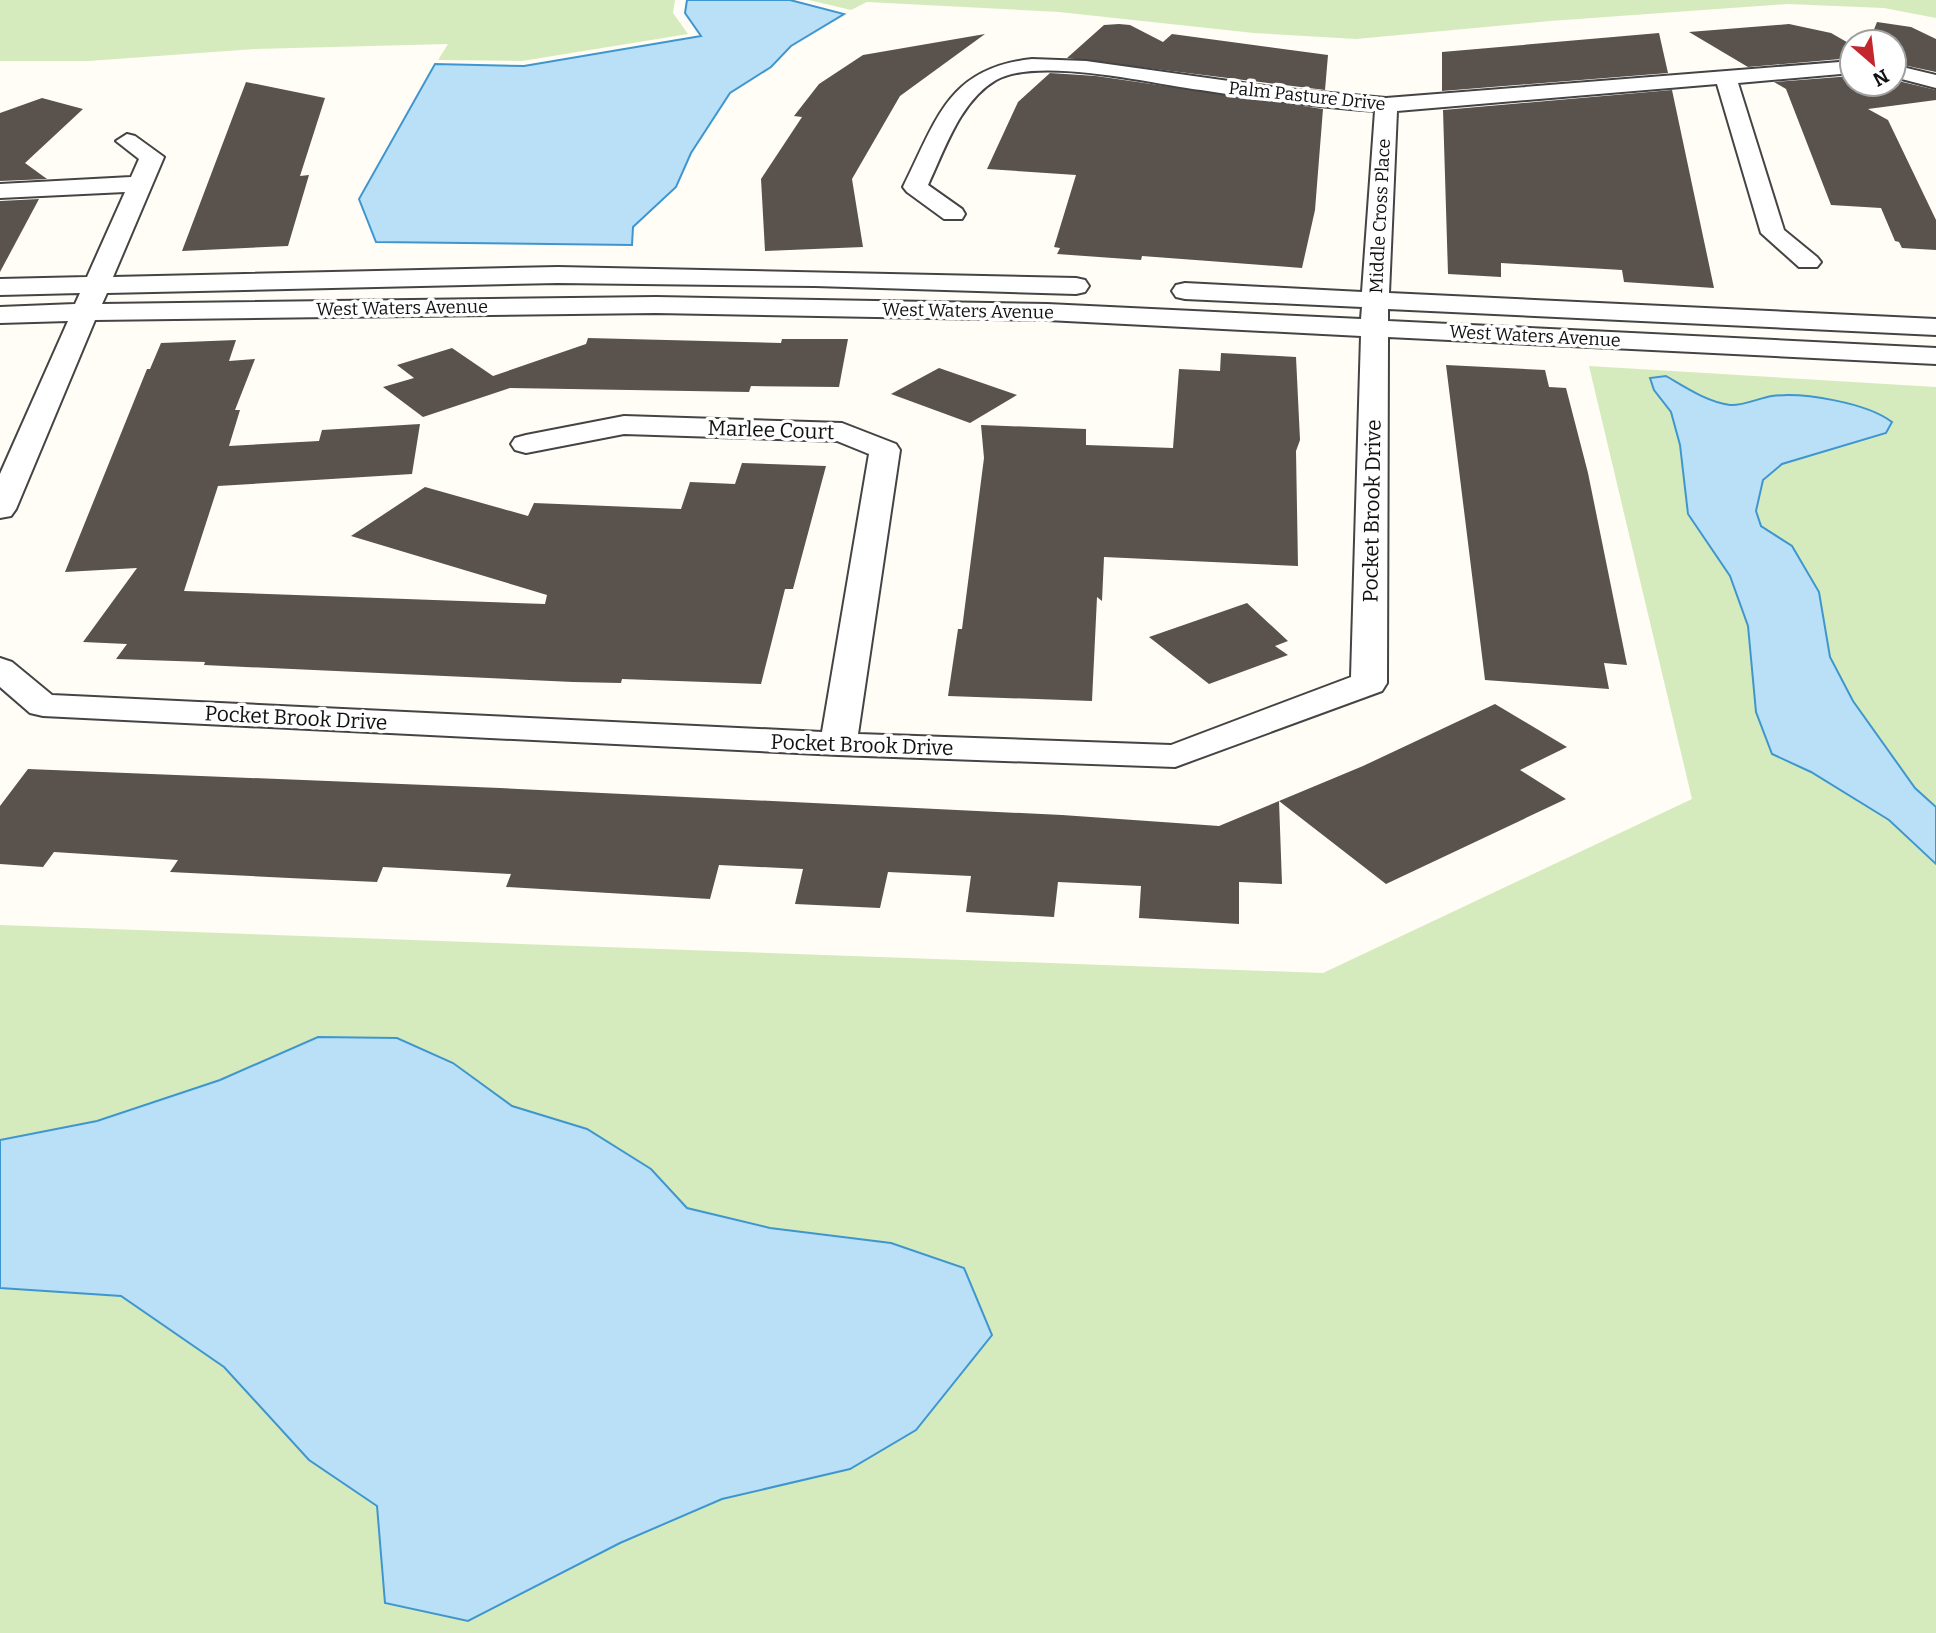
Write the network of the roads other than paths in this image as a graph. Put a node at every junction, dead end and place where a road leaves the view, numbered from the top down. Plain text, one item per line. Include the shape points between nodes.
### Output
1 (1838, 68) edge
2 (1908, 75) edge
3 (1725, 77) junction
4 (1936, 82) edge
5 (1386, 105) junction
6 (127, 141) dead end
7 (140, 184) junction
8 (0, 191) edge
9 (953, 214) dead end
10 (1808, 262) dead end
11 (99, 284) junction
12 (0, 287) edge
13 (1101, 287) dead end
14 (1155, 289) dead end
15 (84, 312) junction
16 (1375, 313) junction
17 (0, 315) edge
18 (1936, 327) edge
19 (1936, 356) edge
20 (526, 444) dead end
21 (0, 509) edge
22 (0, 669) edge
23 (838, 744) junction

1 - 3 street, Palm Pasture Drive
2 - 4 street
3 - 5 street, Palm Pasture Drive
3 - 10 street via 1773,233
5 - 9 street, Palm Pasture Drive via 1338,103 1058,65 1008,68 989,74 956,106 915,187
5 - 16 street, Middle Cross Place
6 - 7 street via 152,157
7 - 8 street
7 - 11 street
11 - 12 street, West Waters Avenue
11 - 13 street, West Waters Avenue via 571,275
11 - 15 street
14 - 16 street, West Waters Avenue
15 - 16 street, West Waters Avenue via 656,306
15 - 17 street, West Waters Avenue
15 - 21 street
16 - 18 street, West Waters Avenue
16 - 19 street, West Waters Avenue
16 - 23 street, Pocket Brook Drive via 1369,683 1175,756
20 - 23 street, Marlee Court via 624,425 842,432 885,450
22 - 23 street, Pocket Brook Drive via 43,705

